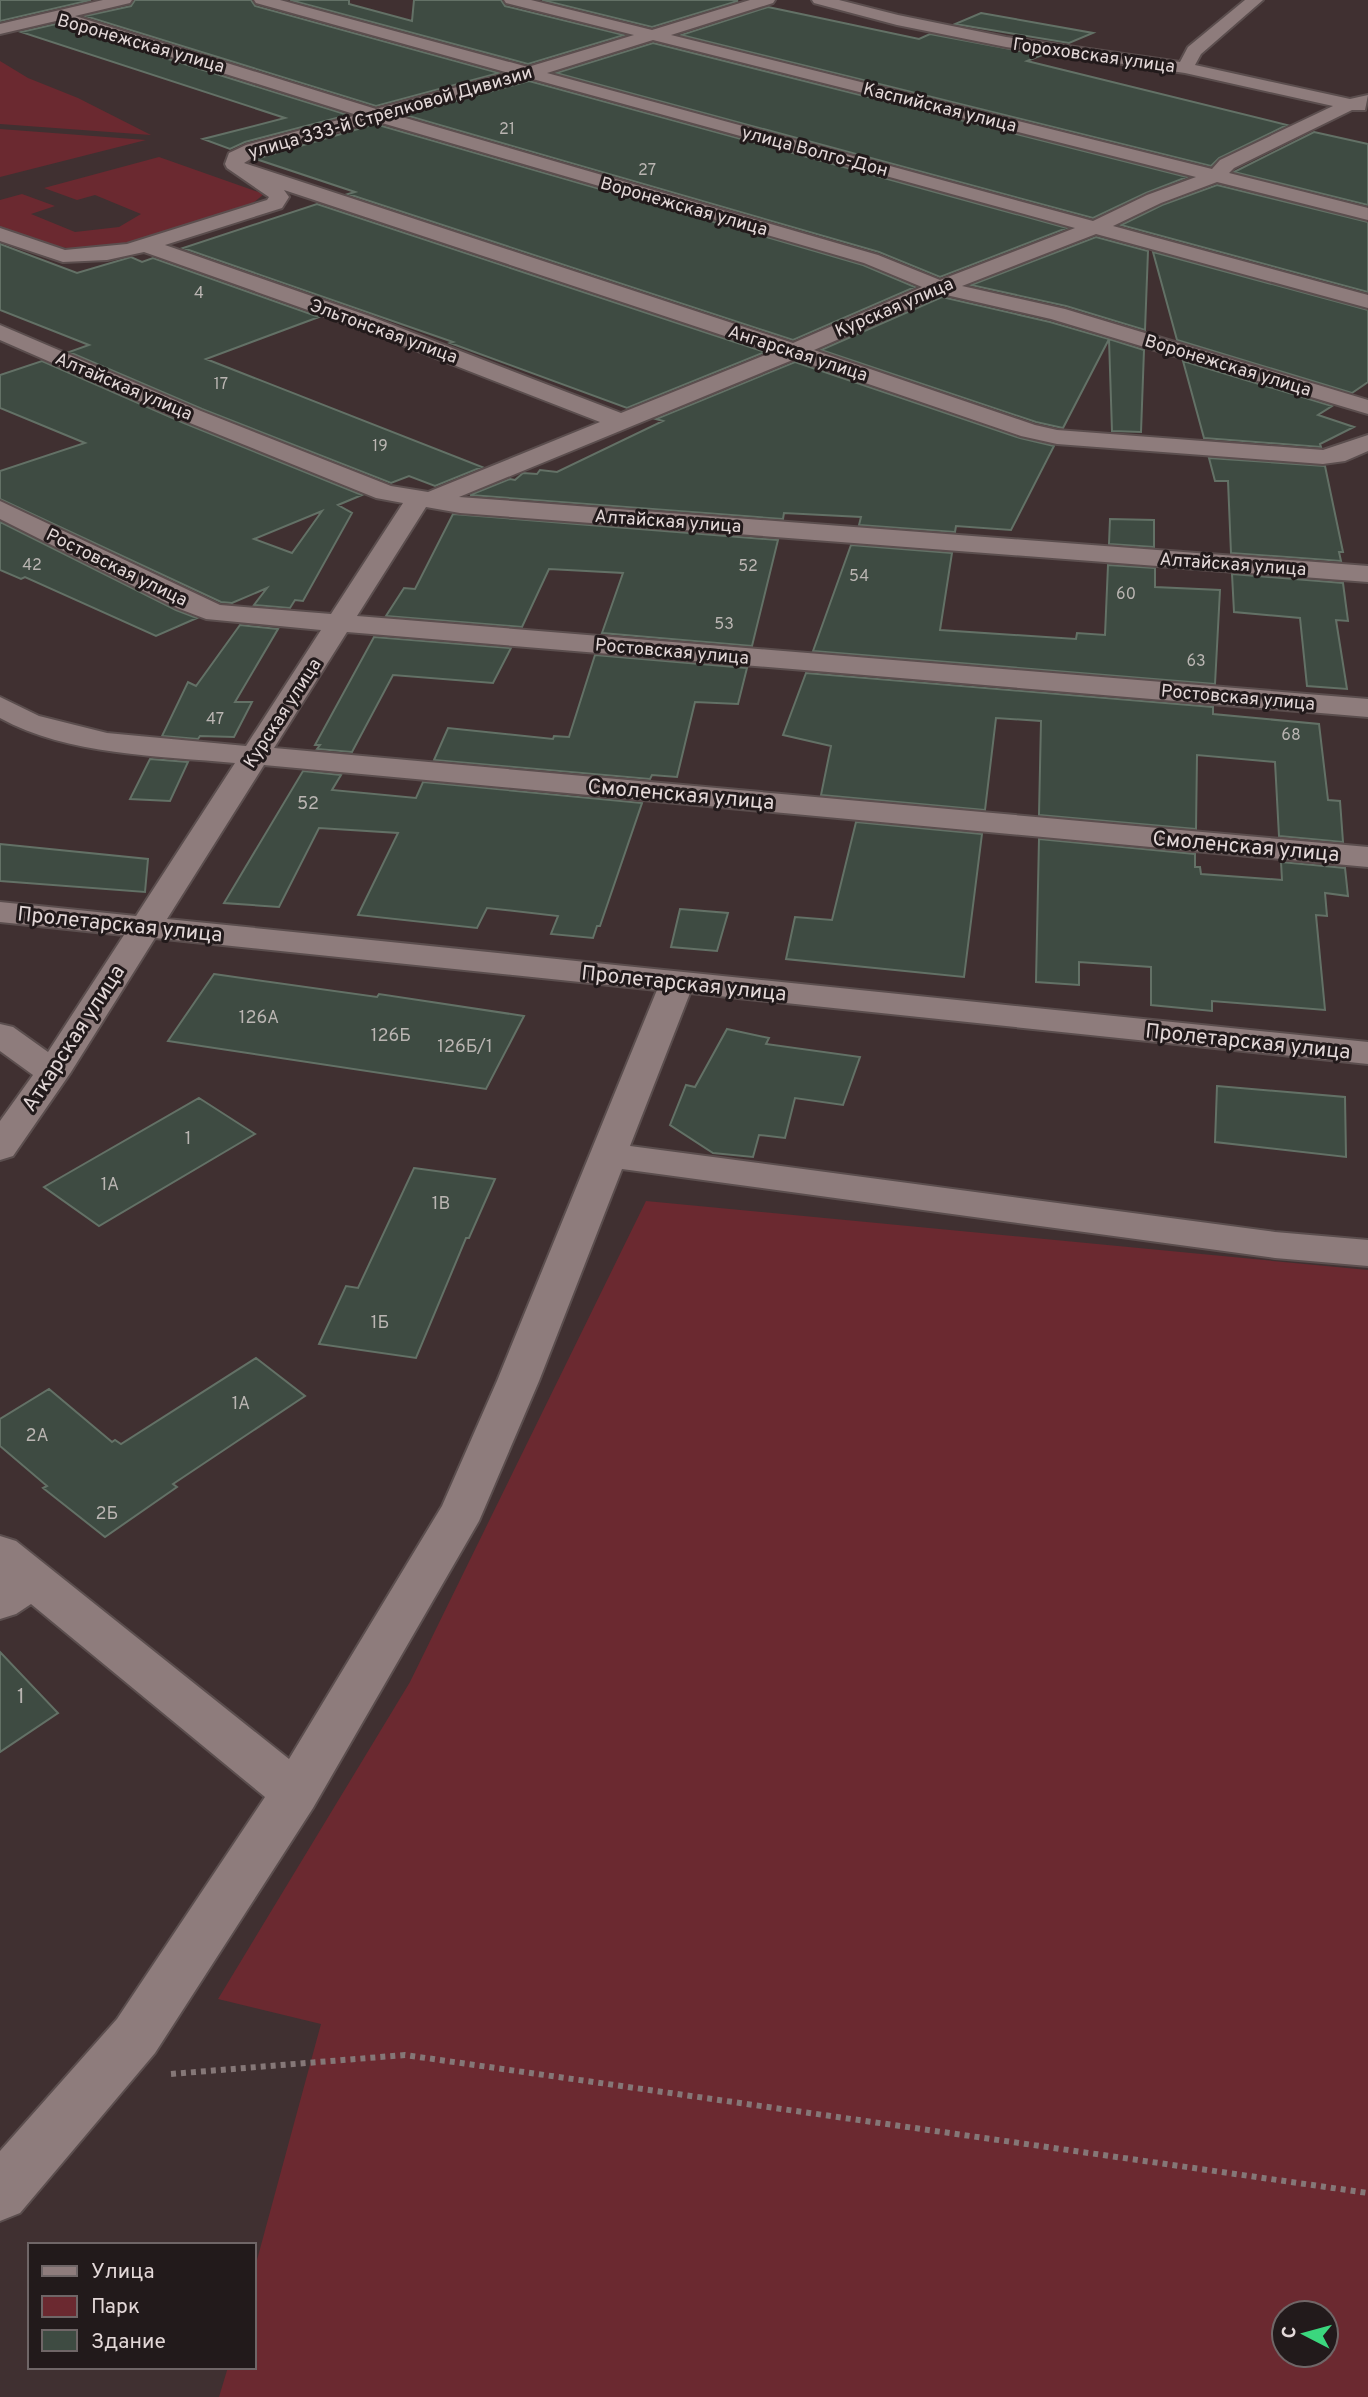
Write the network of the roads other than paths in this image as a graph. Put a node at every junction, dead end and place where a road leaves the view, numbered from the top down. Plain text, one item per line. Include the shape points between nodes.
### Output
1 (124, 0) edge
2 (261, 0) edge
3 (512, 0) edge
4 (767, 0) edge
5 (820, 0) edge
6 (1255, 0) edge
7 (63, 9) edge
8 (0, 29) edge
9 (654, 36) junction
10 (1185, 68) junction
11 (528, 74) junction
12 (1362, 104) edge
13 (377, 116) junction
14 (241, 170) junction
15 (1216, 176) junction
16 (1368, 214) edge
17 (1096, 228) junction
18 (0, 234) edge
19 (144, 245) junction
20 (940, 287) junction
21 (1368, 302) edge
22 (0, 332) edge
23 (794, 351) junction
24 (1368, 407) edge
25 (622, 422) junction
26 (1368, 442) edge
27 (425, 499) junction
28 (0, 509) edge
29 (1368, 574) edge
30 (339, 624) junction
31 (0, 706) edge
32 (1368, 708) edge
33 (255, 755) junction
34 (1368, 857) edge
35 (0, 912) edge
36 (145, 927) junction
37 (677, 982) junction
38 (0, 1035) edge
39 (1368, 1053) edge
40 (53, 1072) junction
41 (0, 1148) edge
42 (608, 1155) junction
43 (1368, 1254) edge
44 (10, 1578) edge
45 (295, 1793) junction
46 (0, 2194) edge

1 - 7 street
2 - 11 street, улица Волго-Дон
3 - 9 street, Каспийская улица
4 - 9 street, улица 333-й Стрелковой Дивизии
5 - 10 street, Гороховская улица via 1006,42
6 - 10 street via 1194,51
7 - 8 street, Воронежская улица
7 - 13 street, Воронежская улица
9 - 11 street, улица 333-й Стрелковой Дивизии
9 - 15 street, Каспийская улица
10 - 12 street, Гороховская улица
11 - 13 street, улица 333-й Стрелковой Дивизии
11 - 17 street, улица Волго-Дон
12 - 15 street, Курская улица via 1227,164
13 - 14 street, улица 333-й Стрелковой Дивизии via 253,149 236,157 234,164
13 - 20 street, Воронежская улица via 871,260
14 - 19 street, улица 333-й Стрелковой Дивизии via 275,189 279,197 275,204
14 - 23 street, Ангарская улица
15 - 16 street, Каспийская улица
15 - 17 street, Курская улица via 1154,199
17 - 20 street, Курская улица
17 - 21 street, улица Волго-Дон
18 - 19 street, улица 333-й Стрелковой Дивизии via 63,256 107,254
19 - 25 street, Эльтонская улица via 364,321
20 - 23 street, Курская улица
20 - 24 street, Воронежская улица via 1057,314
22 - 27 street, Алтайская улица via 372,488
23 - 25 street, Курская улица
23 - 26 street, Ангарская улица via 1057,437 1322,457
25 - 27 street, Курская улица
27 - 29 street, Алтайская улица
27 - 30 street, Курская улица
28 - 30 street, Ростовская улица via 216,613
30 - 32 street, Ростовская улица
30 - 33 street, Курская улица
31 - 33 street, Смоленская улица via 29,722 106,743
33 - 34 street, Смоленская улица
33 - 36 street, Курская улица
35 - 36 street, Пролетарская улица
36 - 37 street, Пролетарская улица
36 - 40 street, Аткарская улица
37 - 39 street, Пролетарская улица
37 - 42 street
38 - 40 street
40 - 41 street, Аткарская улица
42 - 43 street
42 - 45 street via 463,1509
44 - 45 street
45 - 46 street via 136,2036

